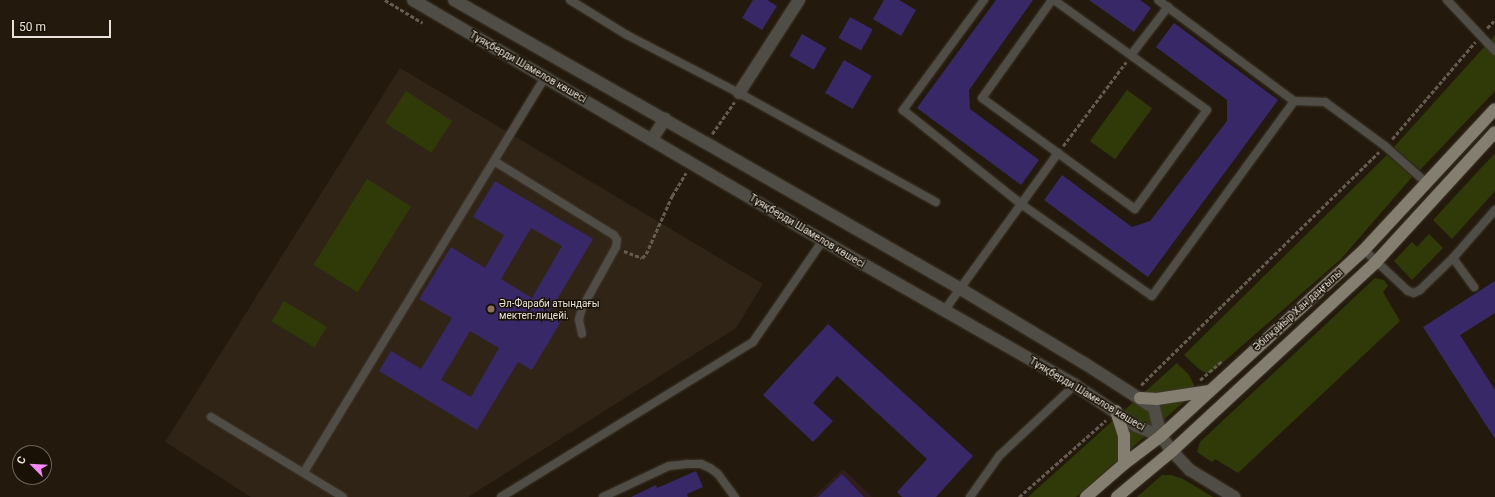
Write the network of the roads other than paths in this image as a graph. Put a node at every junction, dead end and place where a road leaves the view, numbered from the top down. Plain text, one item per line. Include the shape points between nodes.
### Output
1 (413, 0) edge
2 (454, 0) edge
3 (570, 0) edge
4 (799, 0) edge
5 (984, 0) edge
6 (1053, 0) edge
7 (1158, 0) edge
8 (1447, 0) edge
9 (1168, 7) junction
10 (1495, 50) edge
11 (1131, 55) junction
12 (545, 77) junction
13 (739, 93) junction
14 (1294, 101) junction
15 (1495, 109) edge
16 (665, 119) junction
17 (1495, 132) edge
18 (652, 139) junction
19 (1058, 153) junction
20 (494, 161) junction
21 (1420, 177) dead end
22 (936, 202) dead end
23 (1021, 204) junction
24 (1495, 210) edge
25 (823, 240) junction
26 (1364, 250) junction
27 (1453, 258) junction
28 (1376, 262) junction
29 (1474, 287) dead end
30 (959, 288) junction
31 (944, 311) junction
32 (582, 334) dead end
33 (1075, 385) junction
34 (1209, 391) junction
35 (1136, 396) junction
36 (1116, 411) junction
37 (211, 417) dead end
38 (1161, 436) junction
39 (1172, 451) junction
40 (1124, 464) junction
41 (304, 472) junction
42 (343, 497) edge
43 (501, 497) edge
44 (603, 497) edge
45 (735, 497) edge
46 (970, 497) edge
47 (1086, 497) edge
48 (1117, 497) edge
49 (1234, 497) edge

1 - 12 street, Тұяқберди Шамелов көшесі
2 - 16 street, Тұяқберди Шамелов көшесі
3 - 13 lane via 627,35
4 - 13 street
5 - 23 lane via 903,110
6 - 11 lane
6 - 19 lane via 982,98
7 - 9 lane
8 - 10 lane
9 - 11 lane
9 - 14 lane
11 - 19 lane via 1207,110 1135,209
12 - 18 street, Тұяқберди Шамелов көшесі
12 - 20 lane
13 - 22 lane
14 - 21 lane via 1325,102 1385,146
14 - 23 lane via 1152,296
15 - 26 main road, Әбілқайыр Хан даңғылы
16 - 18 street
16 - 30 street, Тұяқберди Шамелов көшесі
17 - 28 main road, Әбілқайыр Хан даңғылы
18 - 25 street, Тұяқберди Шамелов көшесі
19 - 23 lane
20 - 32 lane via 614,235 617,240 616,247 582,308 579,320
20 - 41 lane
23 - 30 lane
24 - 27 lane
25 - 31 street, Тұяқберди Шамелов көшесі
25 - 43 lane via 752,342
26 - 28 lane
26 - 34 main road, Әбілқайыр Хан даңғылы
27 - 28 lane via 1414,293 1408,291
27 - 29 lane
28 - 39 main road, Әбілқайыр Хан даңғылы
30 - 31 lane
30 - 35 street, Тұяқберди Шамелов көшесі
31 - 33 street, Тұяқберди Шамелов көшесі
33 - 36 street, Тұяқберди Шамелов көшесі
33 - 46 lane via 999,456
34 - 35 main road via 1158,399
34 - 38 main road, Әбілқайыр Хан даңғылы
35 - 38 street, Тұяқберди Шамелов көшесі via 1154,408
36 - 38 street, Тұяқберди Шамелов көшесі via 1136,426
36 - 40 main road via 1124,435
37 - 41 lane
38 - 39 street
38 - 40 main road, Әбілқайыр Хан даңғылы
39 - 48 main road, Әбілқайыр Хан даңғылы
39 - 49 street via 1190,470
40 - 47 main road, Әбілқайыр Хан даңғылы
41 - 42 lane
44 - 45 lane via 669,466 687,464 701,464 710,468 718,474

